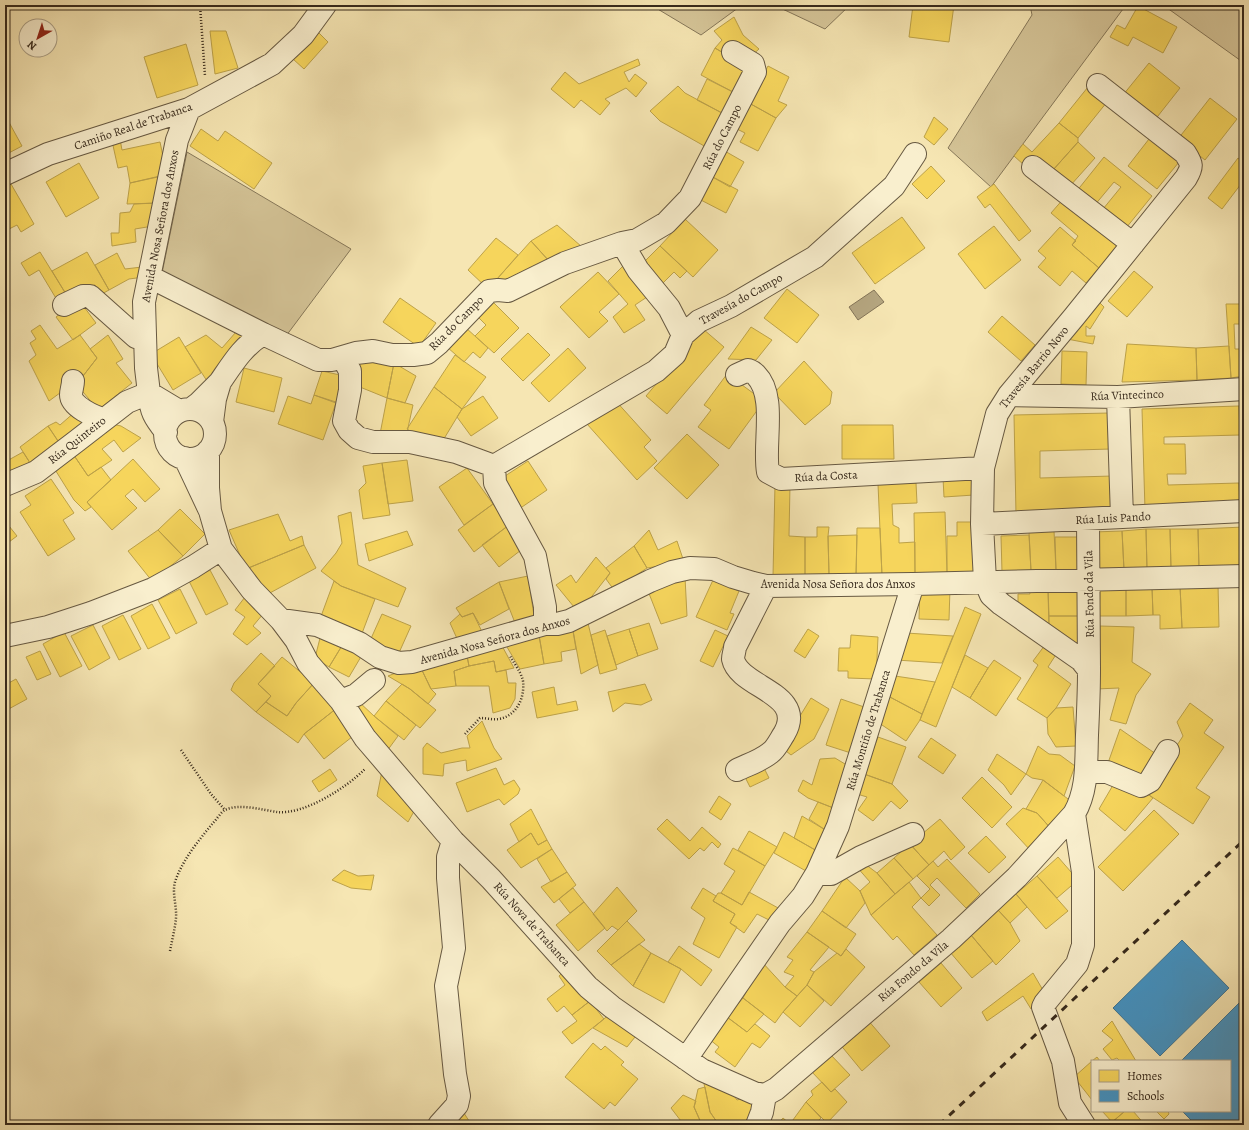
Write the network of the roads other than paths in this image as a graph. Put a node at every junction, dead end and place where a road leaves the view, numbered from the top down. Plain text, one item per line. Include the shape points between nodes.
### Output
1 (325, 5) edge
2 (733, 52) dead end
3 (1098, 85) dead end
4 (198, 104) junction
5 (915, 154) dead end
6 (1034, 168) dead end
7 (5, 174) edge
8 (622, 243) junction
9 (1133, 244) junction
10 (150, 277) junction
11 (64, 305) dead end
12 (263, 334) junction
13 (683, 335) junction
14 (145, 340) junction
15 (343, 358) junction
16 (737, 375) dead end
17 (74, 382) dead end
18 (220, 382) junction
19 (1244, 389) edge
20 (149, 393) junction
21 (1009, 395) junction
22 (1118, 397) junction
23 (185, 410) junction
24 (104, 419) junction
25 (212, 422) junction
26 (166, 432) junction
27 (208, 451) junction
28 (185, 458) junction
29 (494, 466) junction
30 (983, 468) junction
31 (5, 485) edge
32 (210, 511) junction
33 (1244, 511) edge
34 (1122, 517) junction
35 (1088, 519) junction
36 (982, 524) junction
37 (221, 549) junction
38 (1244, 576) edge
39 (1089, 579) junction
40 (984, 582) junction
41 (913, 584) junction
42 (766, 586) junction
43 (281, 620) junction
44 (545, 624) junction
45 (5, 636) edge
46 (1089, 670) junction
47 (374, 680) dead end
48 (341, 701) junction
49 (1168, 751) dead end
50 (736, 770) dead end
51 (1086, 772) junction
52 (1074, 814) junction
53 (913, 834) dead end
54 (453, 841) junction
55 (817, 873) junction
56 (686, 1059) junction
57 (765, 1095) junction
58 (439, 1125) edge
59 (757, 1125) edge
60 (1084, 1125) edge

1 - 4 street, Camiño Real de Trabanca via 302,35 272,64
2 - 8 street, Rúa do Campo via 753,64 755,72 690,198 666,223 637,240
3 - 9 street, Travesía Barrio Novo via 1185,153 1191,162 1191,169 1186,178
4 - 7 street, Camiño Real de Trabanca via 48,154
4 - 10 street, Avenida Nosa Señora dos Anxos via 177,140
5 - 13 street, Travesía do Campo via 894,186 815,256 731,306 699,321
6 - 9 street
8 - 13 street via 638,270 669,308
8 - 15 street, Rúa do Campo via 565,263 508,291 488,291 427,353 392,355 373,351
9 - 21 street, Travesía Barrio Novo
10 - 12 street, Rúa do Campo
10 - 14 street, Avenida Nosa Señora dos Anxos via 144,302
11 - 14 street via 83,296 90,296 136,337
12 - 15 street, Rúa do Campo via 318,360
12 - 18 street via 236,358
13 - 29 street, Travesía do Campo via 676,354 656,371
14 - 20 street, Avenida Nosa Señora dos Anxos
15 - 29 street via 350,371 350,390 344,421 348,430 358,438 372,442 410,442 456,452
16 - 30 street, Rúa da Costa via 748,370 756,374 763,386 768,404 768,472 782,479
17 - 24 street via 71,396 73,401 94,417
18 - 23 street via 199,403
18 - 25 street
19 - 22 street, Rúa Vintecinco
20 - 23 street
20 - 24 street, Rúa Quinteiro via 127,402
20 - 26 street, Avenida Nosa Señora dos Anxos via 151,409
21 - 22 street, Rúa Vintecinco
21 - 30 street, Travesía Barrio Novo via 997,414
22 - 34 street
23 - 25 street via 203,413
23 - 26 street via 172,416
24 - 31 street, Rúa Quinteiro via 36,472
25 - 27 street via 215,436
26 - 28 street via 166,441 171,449
27 - 28 street via 201,456
27 - 32 street
28 - 32 street
29 - 44 street via 495,483 535,556 545,607
30 - 36 street, Travesía Barrio Novo
32 - 37 street
33 - 34 street, Rúa Luis Pando
34 - 35 street, Rúa Luis Pando
35 - 36 street, Rúa Luis Pando
35 - 39 street, Rúa Fondo da Vila
36 - 40 street, Travesía Barrio Novo
37 - 43 street via 252,590
37 - 45 street via 153,589 48,627
38 - 39 street, Avenida Nosa Señora dos Anxos
39 - 40 street, Avenida Nosa Señora dos Anxos
39 - 46 street, Rúa Fondo da Vila
40 - 41 street, Avenida Nosa Señora dos Anxos
40 - 46 street via 996,600 1081,660
41 - 42 street, Avenida Nosa Señora dos Anxos
41 - 55 street, Rúa Montiño de Trabanca via 838,826
42 - 44 street, Avenida Nosa Señora dos Anxos via 714,569 690,568 650,581 569,621
42 - 50 street via 735,647 733,658 736,666 747,676 788,708 790,715 788,727 770,753
43 - 44 street, Avenida Nosa Señora dos Anxos via 317,625 359,643 380,657 400,662 412,662
43 - 48 street, Rúa Nova de Trabanca via 308,662
46 - 51 street, Rúa Fondo da Vila
47 - 48 street via 356,695
48 - 54 street, Rúa Nova de Trabanca via 364,738
49 - 51 street via 1150,781 1141,786 1106,772
51 - 52 street, Rúa Fondo da Vila via 1084,791
52 - 57 street, Rúa Fondo da Vila via 1017,877 951,939 776,1089
52 - 60 street via 1083,872 1083,945 1077,964 1044,1007 1063,1061 1070,1103
53 - 55 street via 861,857 831,874
54 - 56 street, Rúa Nova de Trabanca via 491,879 588,987
54 - 58 street via 448,857 448,878 454,948 446,986 458,1096 457,1105
55 - 56 street, Rúa Montiño de Trabanca
56 - 57 street, Rúa Nova de Trabanca via 702,1070 754,1093
57 - 59 street

